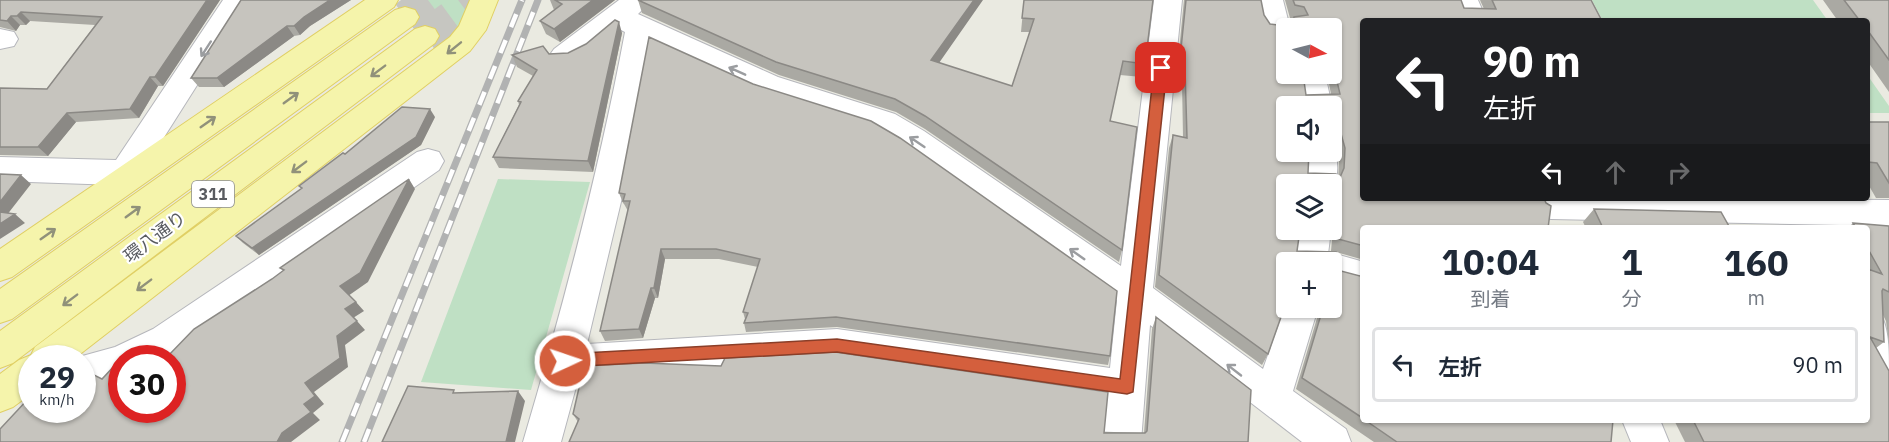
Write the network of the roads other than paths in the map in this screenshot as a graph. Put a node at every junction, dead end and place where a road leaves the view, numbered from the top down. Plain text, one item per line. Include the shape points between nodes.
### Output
1 (237, 0) edge
2 (484, 0) edge
3 (1168, 0) edge
4 (1269, 0) edge
5 (1464, 0) edge
6 (632, 15) edge
7 (405, 18) edge
8 (1472, 18) edge
9 (1276, 28) edge
10 (564, 56) edge
11 (428, 161) dead end
12 (0, 169) edge
13 (127, 175) junction
14 (1553, 211) edge
15 (1889, 213) edge
16 (1809, 220) edge
17 (0, 267) edge
18 (1342, 267) edge
19 (1360, 274) edge
20 (1135, 294) junction
21 (0, 308) edge
22 (1298, 318) edge
23 (1870, 321) edge
24 (67, 345) edge
25 (155, 345) edge
26 (0, 352) edge
27 (1889, 354) edge
28 (565, 361) junction
29 (1127, 387) junction
30 (1272, 399) junction
31 (1642, 423) edge
32 (542, 442) edge
33 (1122, 442) edge
34 (1332, 442) edge
35 (1650, 442) edge

1 -> 13 street
2 -> 24 main road via 472,30 460,44
3 - 20 street
4 - 9 street
5 - 8 street
6 - 10 street
20 -> 6 street via 884,122 767,85
6 - 28 street via 627,107
13 -> 7 main road
21 -> 7 main road, 環八通り / 311
7 -> 26 main road, 環八通り / 311
11 - 25 street via 226,301
12 - 13 street
17 -> 13 main road
14 - 16 street
15 - 16 street
18 - 19 street
20 - 29 street
30 -> 20 street
22 - 30 street
23 - 27 street
28 - 29 street via 837,345
28 - 32 street
29 - 33 street
30 - 34 street
31 - 35 street

